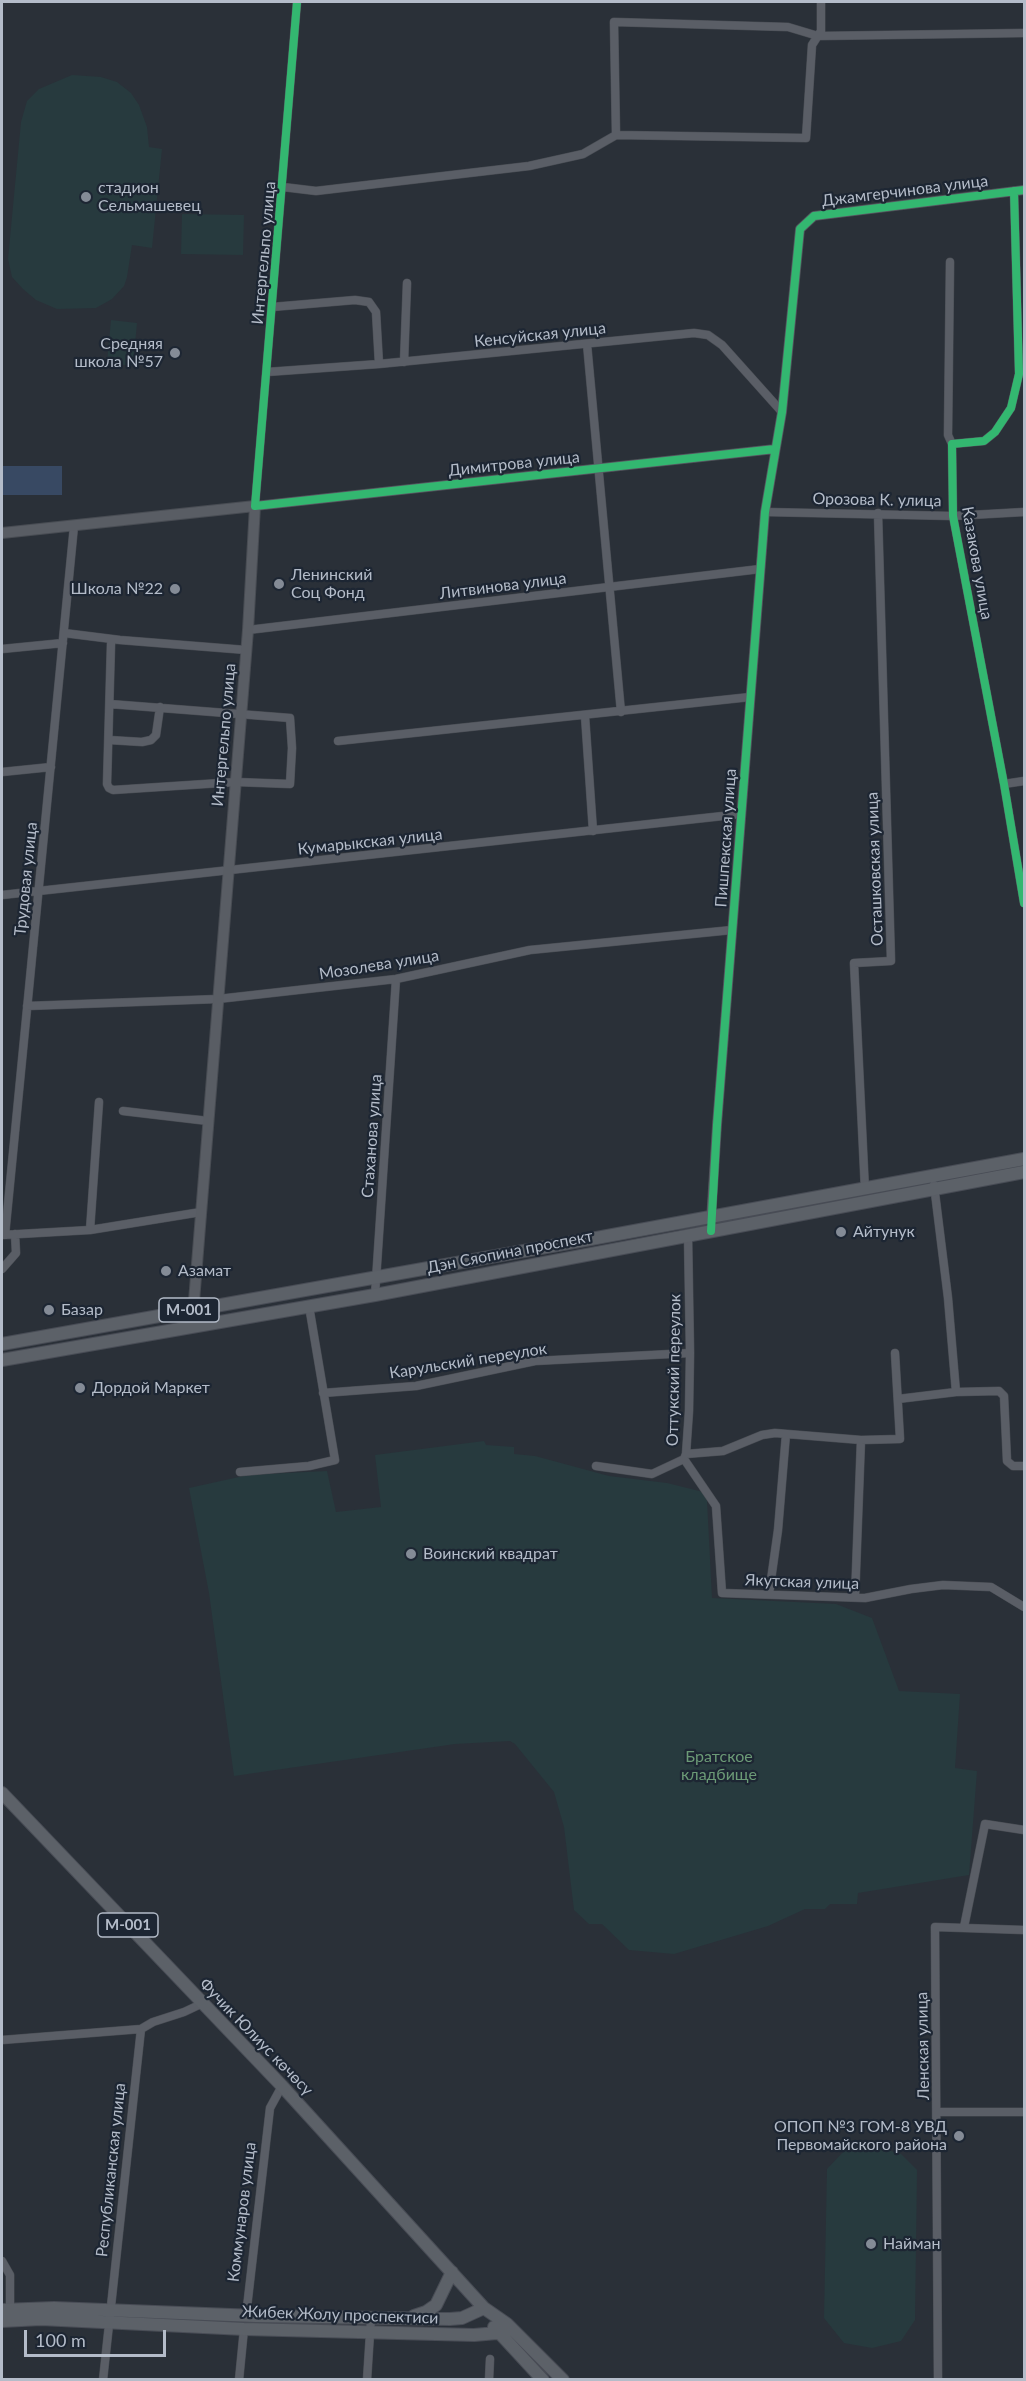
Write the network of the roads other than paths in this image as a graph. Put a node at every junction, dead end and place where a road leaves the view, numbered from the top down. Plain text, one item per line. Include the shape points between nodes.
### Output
1 (297, 2) edge
2 (821, 2) edge
3 (1024, 33) edge
4 (818, 36) junction
5 (616, 135) junction
6 (283, 187) junction
7 (1024, 190) edge
8 (1014, 191) junction
9 (950, 261) dead end
10 (407, 283) dead end
11 (272, 307) junction
12 (587, 344) junction
13 (404, 362) junction
14 (379, 364) junction
15 (267, 372) junction
16 (1022, 374) edge
17 (782, 412) junction
18 (952, 444) junction
19 (775, 449) junction
20 (598, 468) junction
21 (255, 506) junction
22 (765, 512) junction
23 (1024, 512) edge
24 (878, 513) junction
25 (953, 516) junction
26 (74, 526) junction
27 (2, 533) edge
28 (760, 569) junction
29 (609, 587) junction
30 (248, 630) junction
31 (64, 633) junction
32 (63, 643) junction
33 (111, 644) dead end
34 (2, 649) edge
35 (246, 650) junction
36 (750, 697) junction
37 (110, 704) junction
38 (160, 707) junction
39 (621, 712) junction
40 (241, 713) junction
41 (585, 716) junction
42 (109, 740) junction
43 (338, 741) dead end
44 (51, 767) junction
45 (2, 772) edge
46 (1024, 781) edge
47 (236, 782) junction
48 (1004, 784) junction
49 (741, 814) junction
50 (593, 831) junction
51 (228, 872) junction
52 (39, 892) junction
53 (2, 895) edge
54 (1024, 903) edge
55 (732, 930) junction
56 (396, 979) junction
57 (218, 999) junction
58 (27, 1006) junction
59 (99, 1102) dead end
60 (123, 1111) dead end
61 (208, 1121) junction
62 (1024, 1159) edge
63 (1024, 1172) edge
64 (933, 1176) junction
65 (934, 1189) junction
66 (865, 1190) junction
67 (201, 1212) junction
68 (711, 1217) junction
69 (90, 1230) junction
70 (711, 1231) junction
71 (15, 1234) junction
72 (3, 1235) edge
73 (688, 1235) junction
74 (2, 1269) edge
75 (376, 1278) junction
76 (375, 1295) junction
77 (309, 1306) junction
78 (192, 1309) junction
79 (192, 1326) junction
80 (2, 1344) edge
81 (690, 1353) junction
82 (895, 1353) dead end
83 (2, 1360) edge
84 (956, 1392) junction
85 (323, 1393) junction
86 (898, 1399) junction
87 (786, 1434) junction
88 (861, 1440) junction
89 (685, 1456) junction
90 (596, 1466) dead end
91 (1024, 1466) edge
92 (240, 1472) dead end
93 (769, 1594) junction
94 (855, 1597) junction
95 (1024, 1607) edge
96 (2, 1793) edge
97 (1024, 1830) edge
98 (964, 1927) junction
99 (1024, 1930) edge
100 (201, 2004) junction
101 (141, 2029) junction
102 (2, 2040) edge
103 (282, 2086) junction
104 (937, 2112) junction
105 (1024, 2112) edge
106 (2, 2261) edge
107 (452, 2272) junction
108 (484, 2308) junction
109 (6, 2310) edge
110 (109, 2316) junction
111 (246, 2316) junction
112 (371, 2318) junction
113 (407, 2319) junction
114 (2, 2321) edge
115 (507, 2324) junction
116 (244, 2329) junction
117 (370, 2333) junction
118 (497, 2333) junction
119 (490, 2359) dead end
120 (103, 2379) edge
121 (239, 2379) edge
122 (367, 2379) edge
123 (489, 2379) edge
124 (543, 2379) edge
125 (563, 2379) edge
126 (938, 2379) edge

1 - 6 street, Интергельпо улица
2 - 4 street
3 - 4 street
4 - 5 street via 812,45 806,138
4 - 5 street via 788,27 614,22
5 - 6 street via 584,154 529,166 333,189
6 - 11 street, Интергельпо улица
7 - 8 street, Джамгерчинова улица
8 - 16 street
8 - 17 street, Джамгерчинова улица via 814,216 800,229
9 - 18 street, Казакова улица via 948,435
10 - 13 street
11 - 14 street via 369,302 376,312
11 - 15 street, Интергельпо улица
12 - 13 street, Кенсуйская улица
12 - 17 street, Кенсуйская улица via 694,333 708,335 722,345
12 - 20 street
13 - 14 street, Кенсуйская улица
14 - 15 street, Кенсуйская улица
15 - 21 street, Интергельпо улица
16 - 18 street via 1011,408 996,432 984,441
17 - 19 street, Джамгерчинова улица
18 - 25 street, Казакова улица
19 - 20 street, Димитрова улица
19 - 22 street, Пишпекская улица
20 - 21 street, Димитрова улица
20 - 29 street
21 - 26 main road, Димитрова улица
21 - 30 main road, Интергельпо улица
22 - 24 street, Орозова К. улица
22 - 28 street, Пишпекская улица
23 - 25 street, Орозова К. улица
24 - 25 street, Орозова К. улица
24 - 66 street, Осташковская улица via 891,961 855,963
25 - 48 street, Казакова улица
26 - 27 main road, Димитрова улица
26 - 31 street, Трудовая улица
28 - 29 street, Литвинова улица
28 - 36 street, Пишпекская улица
29 - 30 street, Литвинова улица
29 - 39 street
30 - 35 main road, Интергельпо улица
31 - 32 street, Трудовая улица
31 - 35 street
32 - 34 street
32 - 44 street, Трудовая улица
33 - 37 street
35 - 40 main road, Интергельпо улица
36 - 39 street
36 - 49 street, Пишпекская улица
37 - 38 street
37 - 42 street
38 - 40 street
38 - 42 street via 156,735 151,740
39 - 41 street
40 - 47 main road, Интергельпо улица
40 - 47 street via 290,718 290,784
41 - 43 street
41 - 50 street
42 - 47 street via 107,784 113,790
44 - 45 street
44 - 52 street, Трудовая улица
46 - 48 street
47 - 51 main road, Интергельпо улица
48 - 54 street, Казакова улица
49 - 50 street, Кумарыкская улица
49 - 55 street, Пишпекская улица
50 - 51 street, Кумарыкская улица
51 - 52 street, Кумарыкская улица
51 - 57 main road, Интергельпо улица
52 - 53 street, Кумарыкская улица
52 - 58 street, Трудовая улица
55 - 56 street, Мозолева улица via 530,950
55 - 68 street, Пишпекская улица
56 - 57 street, Мозолева улица
56 - 75 street, Стаханова улица
57 - 58 street, Мозолева улица
57 - 61 main road, Интергельпо улица
58 - 72 street, Трудовая улица
59 - 69 street
60 - 61 street
61 - 67 main road, Интергельпо улица
62 - 64 main road, Дэн Сяопина проспект / M-001
63 - 65 main road, Дэн Сяопина проспект / M-001
64 - 65 street
64 - 66 main road, Дэн Сяопина проспект / M-001
65 - 70 main road, Дэн Сяопина проспект / M-001
65 - 84 street
66 - 68 main road, Дэн Сяопина проспект / M-001
67 - 69 street
67 - 78 main road, Интергельпо улица
68 - 70 street, Пишпекская улица
68 - 75 main road, Дэн Сяопина проспект / M-001
69 - 71 street
70 - 73 main road, Дэн Сяопина проспект / M-001
71 - 72 street
71 - 74 street via 16,1252
73 - 76 main road, Дэн Сяопина проспект / M-001
73 - 81 street, Оттукский переулок
75 - 76 street, Стаханова улица
75 - 78 main road, Дэн Сяопина проспект / M-001
76 - 77 main road, Дэн Сяопина проспект / M-001
77 - 79 main road, Дэн Сяопина проспект / M-001
77 - 85 street
78 - 79 main road, Интергельпо улица
78 - 80 main road, Дэн Сяопина проспект / M-001
79 - 83 main road, Дэн Сяопина проспект / M-001
81 - 85 street, Карульский переулок via 535,1361 416,1386
81 - 89 street, Оттукский переулок
82 - 86 street, Оттукский переулок
84 - 86 street
84 - 91 street via 999,1391 1004,1396 1007,1461 1013,1466
85 - 92 street via 335,1460
86 - 88 street, Оттукский переулок via 900,1439
87 - 88 street, Оттукский переулок
87 - 89 street, Оттукский переулок via 762,1434 723,1451
87 - 93 street
88 - 94 street
89 - 90 street via 652,1474
89 - 93 street, Якутская улица via 716,1506 722,1593
93 - 94 street, Якутская улица
94 - 95 street, Якутская улица via 911,1588 991,1587
96 - 100 main road, Фучик Юлиус көчөсү / М-001
97 - 98 street via 985,1824
98 - 99 street
98 - 104 street, Ленская улица via 935,1927
100 - 101 street
100 - 103 main road, Фучик Юлиус көчөсү / М-001
101 - 102 street
101 - 110 street, Республиканская улица
103 - 107 main road, Фучик Юлиус көчөсү / М-001
103 - 111 street, Коммунаров улица via 270,2108
104 - 105 street
104 - 126 street, Ленская улица
106 - 109 street via 10,2275
107 - 108 main road, Фучик Юлиус көчөсү / М-001
107 - 113 main road via 436,2305
108 - 113 main road, Жибек Жолу проспектиси via 462,2318
108 - 115 main road, Фучик Юлиус көчөсү
108 - 118 main road, Фучик Юлиус көчөсү
109 - 110 main road, Жибек Жолу проспектиси via 54,2308
110 - 111 main road, Жибек Жолу проспектиси
110 - 114 main road, Жибек Жолу проспектиси
110 - 116 main road, Жибек Жолу проспектиси
110 - 120 street, Республиканская улица
111 - 112 main road, Жибек Жолу проспектиси
111 - 116 main road, Коммунаров улица
112 - 113 main road, Жибек Жолу проспектиси
112 - 117 street
115 - 118 main road
115 - 125 main road, Фучик Юлиус көчөсү
116 - 117 main road, Жибек Жолу проспектиси
116 - 121 street, Коммунаров улица
117 - 118 main road, Жибек Жолу проспектиси
117 - 122 street
118 - 124 main road, Фучик Юлиус көчөсү
119 - 123 street

